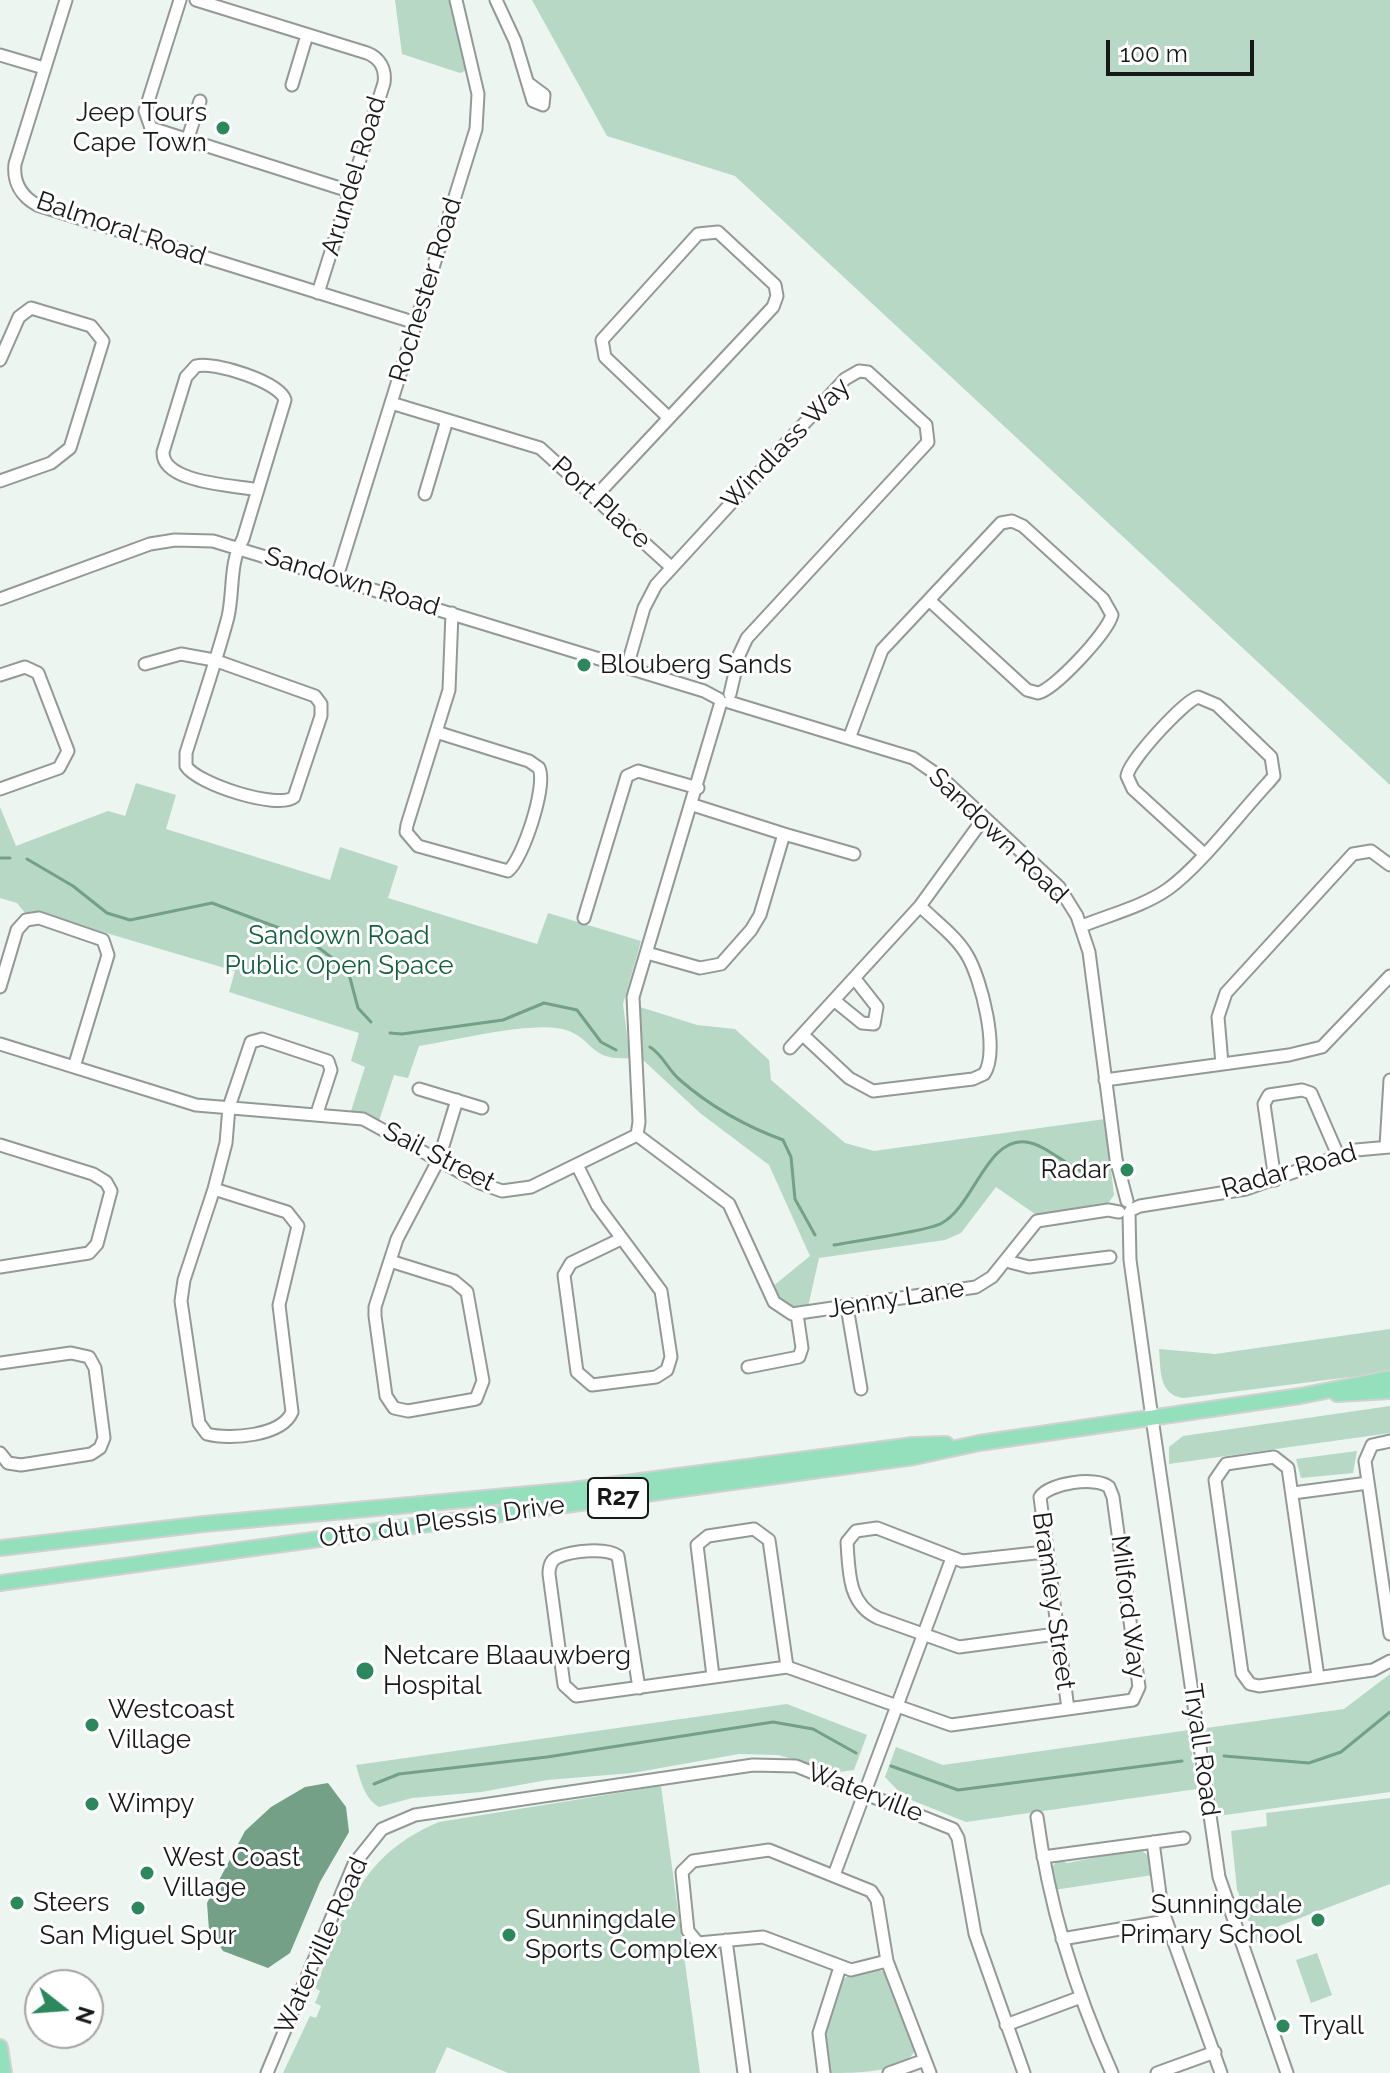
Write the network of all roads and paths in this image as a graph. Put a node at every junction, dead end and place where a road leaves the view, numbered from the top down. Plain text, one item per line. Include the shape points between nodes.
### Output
1 (66, 0) edge
2 (180, 0) edge
3 (196, 0) edge
4 (456, 0) edge
5 (496, 0) edge
6 (307, 35) junction
7 (0, 55) edge
8 (44, 68) junction
9 (528, 83) dead end
10 (292, 85) dead end
11 (200, 101) dead end
12 (187, 141) junction
13 (349, 191) junction
14 (318, 293) junction
15 (416, 323) junction
16 (0, 360) edge
17 (391, 403) junction
18 (669, 418) junction
19 (447, 420) junction
20 (0, 481) edge
21 (258, 490) junction
22 (425, 494) dead end
23 (596, 496) junction
24 (238, 547) junction
25 (671, 567) junction
26 (337, 577) junction
27 (0, 599) edge
28 (929, 600) junction
29 (452, 613) junction
30 (214, 660) junction
31 (145, 664) dead end
32 (627, 667) junction
33 (0, 675) edge
34 (725, 698) junction
35 (436, 732) junction
36 (850, 736) junction
37 (698, 788) junction
38 (0, 789) edge
39 (693, 805) junction
40 (984, 818) junction
41 (784, 834) junction
42 (1203, 853) junction
43 (854, 854) dead end
44 (1390, 865) edge
45 (920, 906) junction
46 (584, 918) dead end
47 (1082, 926) junction
48 (647, 953) junction
49 (1390, 976) edge
50 (855, 979) junction
51 (0, 987) edge
52 (835, 1001) junction
53 (803, 1035) junction
54 (0, 1044) edge
55 (790, 1048) dead end
56 (1222, 1064) junction
57 (74, 1067) junction
58 (1105, 1080) junction
59 (1390, 1080) edge
60 (419, 1089) dead end
61 (457, 1100) junction
62 (229, 1107) junction
63 (482, 1108) dead end
64 (317, 1113) junction
65 (637, 1135) junction
66 (0, 1145) edge
67 (1388, 1146) edge
68 (1338, 1155) junction
69 (439, 1159) junction
70 (577, 1165) junction
71 (1275, 1180) junction
72 (214, 1189) junction
73 (1124, 1208) junction
74 (621, 1239) junction
75 (1110, 1257) dead end
76 (390, 1261) junction
77 (1006, 1261) junction
78 (0, 1267) edge
79 (847, 1307) junction
80 (797, 1314) junction
81 (0, 1363) edge
82 (748, 1367) dead end
83 (1390, 1378) edge
84 (861, 1389) dead end
85 (1390, 1391) edge
86 (1300, 1396) junction
87 (1152, 1418) junction
88 (1390, 1441) edge
89 (979, 1443) junction
90 (0, 1453) edge
91 (1368, 1483) junction
92 (1042, 1493) joint
93 (1293, 1493) junction
94 (0, 1548) edge
95 (1045, 1552) junction
96 (952, 1558) junction
97 (0, 1583) edge
98 (1056, 1634) junction
99 (1390, 1634) edge
100 (922, 1635) junction
101 (1390, 1661) edge
102 (787, 1667) junction
103 (713, 1676) junction
104 (1318, 1677) junction
105 (639, 1688) junction
106 (895, 1707) junction
107 (1068, 1709) junction
108 (866, 1793) junction
109 (1037, 1817) dead end
110 (382, 1829) joint
111 (1184, 1838) dead end
112 (1153, 1842) junction
113 (1043, 1857) junction
114 (834, 1875) junction
115 (1166, 1921) junction
116 (1062, 1939) junction
117 (726, 1940) junction
118 (887, 1961) junction
119 (840, 1967) junction
120 (1081, 1997) junction
121 (1006, 2025) junction
122 (0, 2047) edge
123 (1215, 2052) junction
124 (925, 2060) junction
125 (1176, 2070) edge
126 (267, 2071) edge
127 (4, 2073) edge
128 (744, 2073) edge
129 (824, 2073) edge
130 (889, 2073) edge
131 (930, 2073) edge
132 (1024, 2073) edge
133 (1112, 2073) edge
134 (1157, 2073) edge
135 (1221, 2073) edge
136 (1287, 2073) edge

1 - 8 street, Balmoral Road
2 - 12 street via 145,116 154,130
3 - 6 street, Arundel Road
4 - 15 street, Rochester Road via 478,94 478,119
5 - 9 street
6 - 10 street
6 - 13 street, Arundel Road via 371,55 383,69 384,83
7 - 8 street
8 - 14 street, Balmoral Road via 15,164 16,183 27,198
11 - 12 street
12 - 13 street
13 - 14 street, Arundel Road
14 - 15 street, Balmoral Road
15 - 17 street, Rochester Road
16 - 20 street via 19,317 31,308 91,326 103,341 70,448 51,463
17 - 19 street, Port Place
17 - 26 street, Rochester Road
18 - 18 street via 776,302 775,285 718,232 698,234 602,340 605,357
18 - 23 street
19 - 22 street
19 - 23 street, Port Place via 540,448
21 - 21 street via 285,405 283,392 211,365 196,366 186,377 163,452 165,465 185,476
21 - 24 street
23 - 25 street, Port Place
24 - 26 street, Sandown Road
24 - 27 street, Sandown Road via 201,539 150,544
24 - 30 street via 228,617
25 - 32 street, Windlass Way via 649,597
25 - 34 street, Windlass Way via 851,374 874,376 926,425 926,446 747,638
26 - 29 street, Sandown Road
28 - 28 street via 1009,520 1023,526 1092,589 1112,615 1073,664 1038,693 1027,690
28 - 36 street via 876,659
29 - 32 street, Sandown Road
29 - 35 street via 453,665
30 - 30 street via 186,753 188,771 202,780 286,802 297,792 321,704 298,688
30 - 31 street via 174,654
32 - 34 street, Sandown Road
33 - 38 street via 25,667 38,673 68,751 59,768
34 - 36 street, Sandown Road
34 - 37 street
35 - 35 street via 408,836 418,846 508,871 518,858 541,790 539,768
36 - 40 street, Sandown Road via 925,765
37 - 39 street
37 - 46 street via 638,771 627,776
39 - 41 street
39 - 48 street
40 - 45 street
40 - 47 street, Sandown Road via 1059,887
41 - 43 street
41 - 48 street via 760,915 721,964 700,968
42 - 42 street via 1275,770 1271,757 1217,705 1198,697 1132,763 1127,776 1133,789
42 - 47 street via 1166,891
44 - 56 street via 1371,851 1353,854 1231,985 1218,1017
45 - 50 street
45 - 53 street via 958,942 977,977 990,1053 984,1074 873,1091 849,1078
47 - 58 street, Sandown Road
48 - 65 street via 632,1004
49 - 56 street via 1322,1047
50 - 52 street
50 - 52 street via 877,1007 874,1024 862,1023
51 - 57 street via 17,930 26,920 39,918 103,940 108,955
52 - 53 street
53 - 55 street
54 - 57 street, Sail Street
56 - 58 street
57 - 62 street, Sail Street via 190,1103
58 - 73 street, Sandown Road
59 - 67 street
60 - 61 street
61 - 63 street
61 - 69 street
62 - 64 street, Sail Street
62 - 64 street via 249,1044 259,1039 328,1061 331,1070
62 - 72 street
64 - 69 street, Sail Street via 363,1119
65 - 70 street, Sail Street
65 - 80 street, Jenny Lane via 729,1204 774,1302
66 - 78 street via 93,1174 111,1191 97,1244 89,1253
67 - 68 street, Radar Road
68 - 71 street, Radar Road
68 - 71 street via 1311,1093 1272,1094 1264,1104
69 - 70 street, Sail Street via 487,1187 509,1191 531,1187
69 - 76 street via 406,1218
70 - 74 street
71 - 73 street, Radar Road
72 - 72 street via 181,1301 199,1423 207,1434 233,1436 279,1427 292,1412 279,1305 298,1226 287,1212
73 - 77 street, Jenny Lane via 1040,1220
73 - 87 street, Sandown Road
74 - 74 street via 661,1291 671,1361 656,1377 592,1385 577,1372 565,1271 574,1261
75 - 77 street via 1025,1267
76 - 76 street via 375,1311 389,1403 408,1411 476,1399 483,1381 467,1292 454,1281
77 - 79 street, Jenny Lane via 987,1281 970,1289
79 - 80 street, Jenny Lane
79 - 84 street
80 - 82 street, Jenny Lane via 801,1355
81 - 90 street via 71,1353 89,1357 104,1432 100,1448 81,1457 21,1465 8,1463
83 - 86 main road, R27
85 - 86 main road, R27
86 - 87 main road, R27
87 - 89 main road, Otto du Plessis Drive / R27
87 - 136 street, Tryall Road via 1219,1877
88 - 91 street via 1376,1443 1366,1454
89 - 94 main road, Otto du Plessis Drive / R27 via 913,1445 572,1490
89 - 97 main road, Otto du Plessis Drive / R27 via 914,1457
91 - 93 street
91 - 99 street
92 - 95 street, Bramley Street
92 - 107 street, Milford Way via 1099,1482 1112,1490 1139,1687 1133,1700
93 - 104 street
93 - 104 street via 1288,1468 1274,1457 1226,1464 1216,1476 1242,1673 1259,1686
95 - 96 street via 970,1562
95 - 98 street, Bramley Street
96 - 100 street
96 - 100 street via 877,1528 856,1531 848,1539 860,1608
98 - 100 street via 959,1647
98 - 107 street, Bramley Street
100 - 106 street
101 - 104 street via 1373,1670
102 - 103 street
102 - 103 street via 769,1540 754,1529 708,1536 697,1545
102 - 106 street, Milford Way
103 - 105 street
105 - 105 street via 621,1561 605,1550 558,1557 549,1569 564,1685 579,1696
106 - 107 street, Milford Way via 951,1725
106 - 108 street
108 - 110 street, Waterville via 796,1766 753,1765 415,1815
108 - 114 street
108 - 121 street, Waterville via 956,1833 975,1934
109 - 113 street
110 - 126 street, Waterville Road via 354,1864
111 - 112 street
112 - 113 street
112 - 115 street
113 - 116 street
114 - 117 street via 769,1850 689,1863 681,1876 690,1935 703,1944
114 - 118 street via 874,1894
115 - 116 street
115 - 123 street
116 - 120 street
117 - 119 street via 763,1937
117 - 128 street
118 - 119 street via 851,1970
118 - 124 street
119 - 129 street via 819,2033
120 - 121 street
120 - 133 street
121 - 132 street, Waterville
122 - 127 main road
123 - 125 street
123 - 135 street
124 - 130 street
124 - 131 street
125 - 134 street

